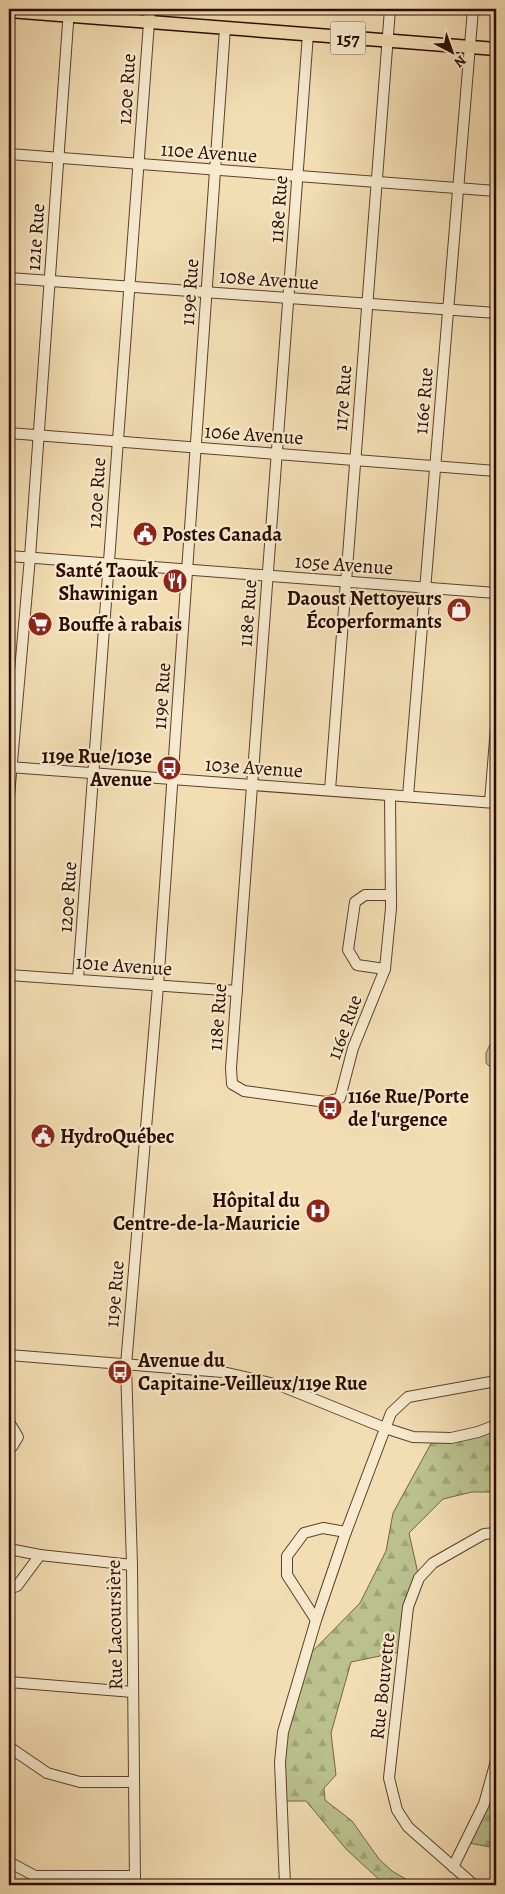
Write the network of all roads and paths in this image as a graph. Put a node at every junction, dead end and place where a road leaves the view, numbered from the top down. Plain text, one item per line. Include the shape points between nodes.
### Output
1 (390, 9) edge
2 (473, 9) edge
3 (9, 11) edge
4 (68, 12) edge
5 (149, 15) edge
6 (226, 28) junction
7 (308, 34) junction
8 (388, 41) junction
9 (469, 47) junction
10 (496, 49) edge
11 (9, 154) edge
12 (58, 158) junction
13 (138, 164) junction
14 (216, 169) junction
15 (298, 176) junction
16 (377, 182) junction
17 (458, 188) junction
18 (496, 191) edge
19 (9, 278) edge
20 (50, 281) junction
21 (129, 286) junction
22 (206, 292) junction
23 (288, 298) junction
24 (367, 304) junction
25 (448, 310) junction
26 (496, 313) edge
27 (9, 433) edge
28 (39, 435) junction
29 (118, 441) junction
30 (196, 448) junction
31 (277, 454) junction
32 (355, 460) junction
33 (435, 466) junction
34 (496, 471) edge
35 (9, 556) edge
36 (30, 558) junction
37 (109, 564) junction
38 (187, 570) junction
39 (268, 576) junction
40 (346, 582) junction
41 (425, 588) junction
42 (496, 593) edge
43 (496, 727) edge
44 (10, 767) edge
45 (94, 773) junction
46 (172, 779) junction
47 (252, 785) junction
48 (330, 790) junction
49 (390, 795) junction
50 (9, 796) edge
51 (408, 796) junction
52 (493, 802) edge
53 (391, 895) junction
54 (385, 969) junction
55 (9, 975) edge
56 (78, 979) junction
57 (158, 986) junction
58 (237, 991) junction
59 (340, 1098) joint
60 (9, 1355) edge
61 (126, 1365) junction
62 (496, 1381) edge
63 (9, 1422) edge
64 (496, 1425) edge
65 (385, 1428) junction
66 (9, 1447) edge
67 (346, 1532) junction
68 (496, 1533) edge
69 (9, 1549) edge
70 (40, 1555) junction
71 (132, 1565) junction
72 (9, 1590) edge
73 (316, 1620) junction
74 (9, 1682) edge
75 (133, 1692) junction
76 (9, 1747) edge
77 (496, 1761) edge
78 (134, 1782) junction
79 (9, 1862) edge
80 (453, 1867) junction
81 (135, 1881) edge
82 (285, 1885) edge
83 (474, 1885) edge

1 - 8 street, 117e Rue
2 - 9 street, 116e Rue
3 - 4 main road, 157
4 - 5 main road, 157
4 - 12 street, 121e Rue
5 - 6 main road, 157
5 - 13 street, 120e Rue
6 - 7 main road, 157
6 - 14 street, 119e Rue
7 - 8 main road, 157
7 - 15 street, 118e Rue
8 - 9 main road, 157
8 - 16 street, 117e Rue
9 - 10 main road, 157
9 - 17 street, 116e Rue
11 - 12 street, 110e Avenue
12 - 13 street, 110e Avenue
12 - 20 street, 121e Rue
13 - 14 street, 110e Avenue
13 - 21 street, 120e Rue
14 - 15 street, 110e Avenue
14 - 22 street, 119e Rue
15 - 16 street, 110e Avenue
15 - 23 street, 118e Rue
16 - 17 street, 110e Avenue
16 - 24 street, 117e Rue
17 - 18 street, 110e Avenue
17 - 25 street, 116e Rue
19 - 20 street, 108e Avenue
20 - 21 street, 108e Avenue
20 - 28 street, 121e Rue
21 - 22 street, 108e Avenue
21 - 29 street, 120e Rue
22 - 23 street, 108e Avenue
22 - 30 street, 119e Rue
23 - 24 street, 108e Avenue
23 - 31 street, 118e Rue
24 - 25 street, 108e Avenue
24 - 32 street, 117e Rue
25 - 26 street, 108e Avenue
25 - 33 street, 116e Rue
27 - 28 street, 106e Avenue
28 - 29 street, 106e Avenue
28 - 36 street, 121e Rue
29 - 30 street, 106e Avenue
29 - 37 street, 120e Rue
30 - 31 street, 106e Avenue
30 - 38 street, 119e Rue
31 - 32 street, 106e Avenue
31 - 39 street, 118e Rue
32 - 33 street, 106e Avenue
32 - 40 street, 117e Rue
33 - 34 street, 106e Avenue
33 - 41 street, 116e Rue
35 - 36 street, 105e Avenue
36 - 37 street, 105e Avenue
36 - 44 street, 121e Rue
37 - 38 street, 105e Avenue
37 - 45 street, 120e Rue
38 - 39 street, 105e Avenue
38 - 46 street, 119e Rue
39 - 40 street, 105e Avenue
39 - 47 street, 118e Rue
40 - 41 street, 105e Avenue
40 - 48 street, 117e Rue
41 - 42 street, 105e Avenue
41 - 51 street, 116e Rue
43 - 52 street
44 - 45 street, 103e Avenue
44 - 50 street, 121e Rue
45 - 46 street, 103e Avenue
45 - 56 street, 120e Rue
46 - 47 street, 103e Avenue
46 - 57 street, 119e Rue
47 - 48 street, 103e Avenue
47 - 58 street, 118e Rue
48 - 49 street, 103e Avenue
49 - 51 street, 103e Avenue
49 - 53 street, 116e Rue
51 - 52 street, 103e Avenue
53 - 54 street, 116e Rue
53 - 54 street, 116e Rue via 364,895 355,902 348,950 357,965
54 - 59 street, 116e Rue via 353,1048
55 - 56 street, 101e Avenue
56 - 57 street, 101e Avenue
57 - 58 street, 101e Avenue
57 - 61 street, 119e Rue
58 - 59 street, 118e Rue via 232,1084 244,1091 326,1102
60 - 61 street
61 - 65 street via 223,1372 279,1385
61 - 71 street, Rue Lacoursière
62 - 65 street via 408,1397 391,1413
63 - 66 street via 18,1437
64 - 65 street via 478,1432 442,1438 413,1436
65 - 67 street
67 - 73 street
67 - 73 street via 323,1528 304,1533 287,1556 287,1575
68 - 80 street, Rue Bouvette via 484,1534 433,1563 419,1578 408,1607 389,1778 397,1810 408,1827
69 - 70 street
70 - 71 street
70 - 72 street via 17,1586
71 - 75 street, Rue Lacoursière
73 - 82 street via 282,1732 280,1762
74 - 75 street
75 - 78 street, Rue Lacoursière
76 - 78 street via 47,1773 80,1782
77 - 80 street via 484,1804
78 - 81 street, Rue Lacoursière
79 - 81 street via 35,1876
80 - 83 street, Rue Bouvette

